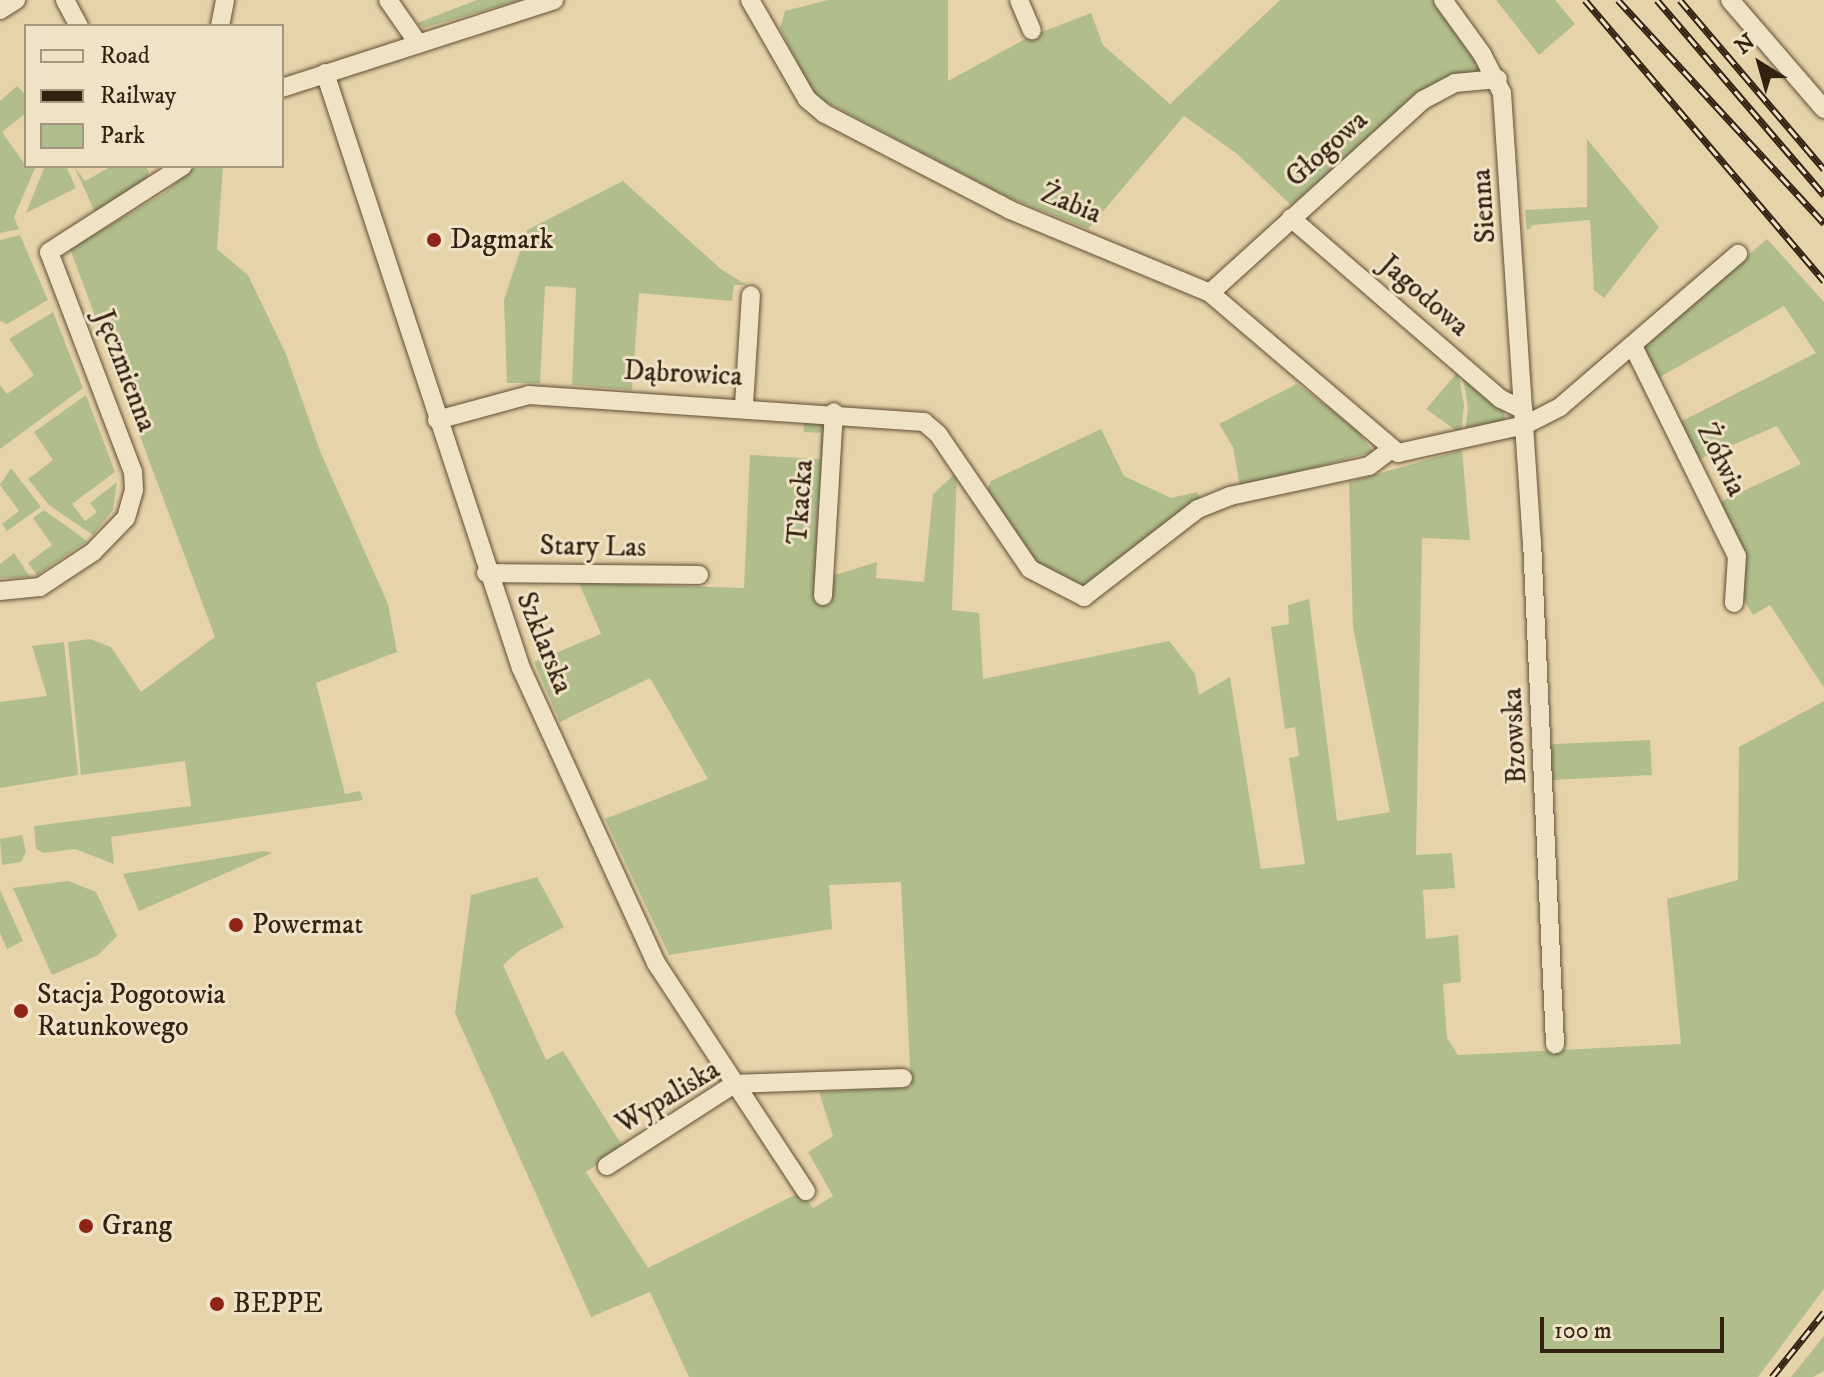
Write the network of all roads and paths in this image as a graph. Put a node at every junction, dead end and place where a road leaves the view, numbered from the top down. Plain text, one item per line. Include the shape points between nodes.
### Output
1 (16, 0) edge
2 (65, 0) edge
3 (225, 0) edge
4 (388, 0) edge
5 (554, 0) edge
6 (750, 0) edge
7 (1019, 0) edge
8 (1443, 0) edge
9 (1730, 0) edge
10 (0, 10) edge
11 (78, 24) edge
12 (220, 24) edge
13 (1032, 30) dead end
14 (418, 43) junction
15 (325, 73) junction
16 (1498, 79) junction
17 (284, 87) edge
18 (1824, 109) edge
19 (153, 168) edge
20 (180, 168) edge
21 (161, 183) junction
22 (1291, 218) junction
23 (1738, 254) dead end
24 (1210, 293) junction
25 (751, 295) dead end
26 (1633, 346) junction
27 (744, 405) junction
28 (834, 412) junction
29 (1524, 418) junction
30 (437, 420) junction
31 (1390, 450) junction
32 (486, 573) junction
33 (699, 575) dead end
34 (0, 591) edge
35 (823, 596) dead end
36 (1734, 603) dead end
37 (1555, 1044) dead end
38 (903, 1078) dead end
39 (734, 1084) junction
40 (607, 1166) dead end
41 (806, 1191) dead end

1 - 10 street
2 - 11 street
3 - 12 street
4 - 14 street
5 - 14 street
6 - 24 street, Żabia via 807,99 825,114 1010,210
7 - 13 street
8 - 16 street, Sienna
9 - 18 street
14 - 15 street
15 - 17 street
15 - 30 street, Szklarska
16 - 22 street, Głogowa via 1455,83 1423,100
16 - 29 street, Sienna via 1509,163
19 - 21 street
20 - 21 street, Jęczmienna
21 - 34 street, Jęczmienna via 49,252 133,472 132,505 107,541 60,576 40,587
22 - 24 street, Głogowa
22 - 29 street, Jagodowa
23 - 26 street
24 - 31 street, Żabia
25 - 27 street
26 - 29 street via 1572,398
26 - 36 street, Żółwia via 1737,556
27 - 28 street, Dąbrowica
27 - 30 street, Dąbrowica via 529,395
28 - 31 street, Dąbrowica via 932,428 1030,569 1078,597 1099,591 1190,513 1230,496 1369,466
28 - 35 street, Tkacka
29 - 31 street via 1410,454
29 - 37 street, Bzowska
30 - 32 street, Szklarska
32 - 33 street, Stary Las
32 - 39 street, Szklarska via 521,668 656,963
38 - 39 street, Wypaliska
39 - 40 street, Wypaliska
39 - 41 street, Szklarska

